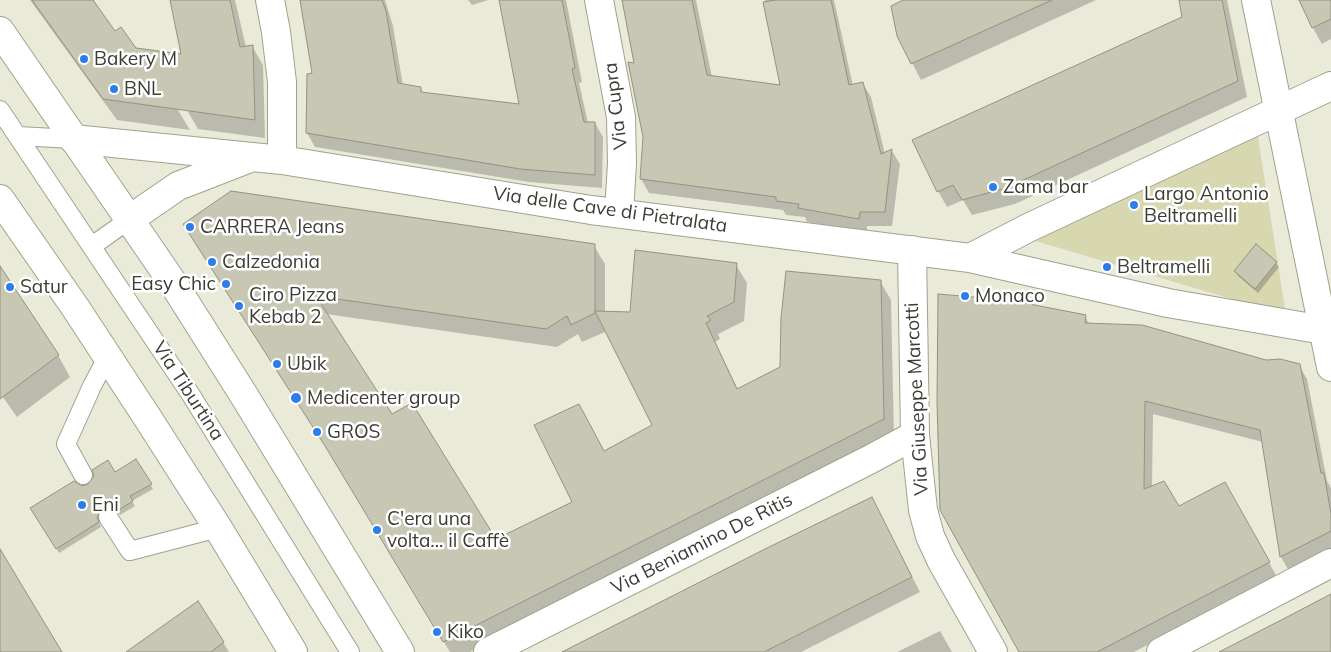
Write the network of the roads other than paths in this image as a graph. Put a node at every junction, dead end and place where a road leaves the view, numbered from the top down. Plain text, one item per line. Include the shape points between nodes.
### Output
1 (270, 0) edge
2 (599, 0) edge
3 (1256, 0) edge
4 (0, 31) edge
5 (1331, 86) edge
6 (0, 110) edge
7 (1278, 110) junction
8 (18, 136) junction
9 (73, 139) junction
10 (251, 158) junction
11 (282, 160) junction
12 (2, 207) edge
13 (619, 213) junction
14 (130, 220) junction
15 (92, 246) junction
16 (912, 250) junction
17 (970, 258) junction
18 (1327, 332) edge
19 (108, 356) junction
20 (1331, 367) edge
21 (914, 435) junction
22 (83, 475) dead end
23 (108, 517) dead end
24 (218, 528) junction
25 (1331, 563) edge
26 (293, 652) edge
27 (350, 652) edge
28 (400, 652) edge
29 (488, 652) edge
30 (993, 652) edge
31 (1161, 652) edge

1 - 11 street via 282,82
2 - 13 street, Via Cupra via 621,117
3 - 7 street
4 - 9 street
5 - 7 street
6 - 8 lane, Via Tiburtina
7 - 17 street
7 - 18 street
8 - 9 lane
8 - 15 lane, Via Tiburtina
9 - 10 street, Via delle Cave di Pietralata
9 - 14 street
10 - 11 street, Via delle Cave di Pietralata
10 - 14 street, Via delle Cave di Pietralata via 178,186
11 - 13 street, Via delle Cave di Pietralata
12 - 19 street
13 - 16 street, Via delle Cave di Pietralata
14 - 15 lane
14 - 28 street via 240,389
15 - 27 lane, Via Tiburtina via 191,395
16 - 17 street, Via delle Cave di Pietralata
16 - 21 street, Via Giuseppe Marcotti
17 - 18 street via 1168,303
18 - 20 street
19 - 22 lane via 66,444
19 - 24 street
21 - 29 street, Via Beniamino De Ritis
21 - 30 street, Via Giuseppe Marcotti via 921,501 930,536 940,560
23 - 24 lane via 130,551
24 - 26 street
25 - 31 street

